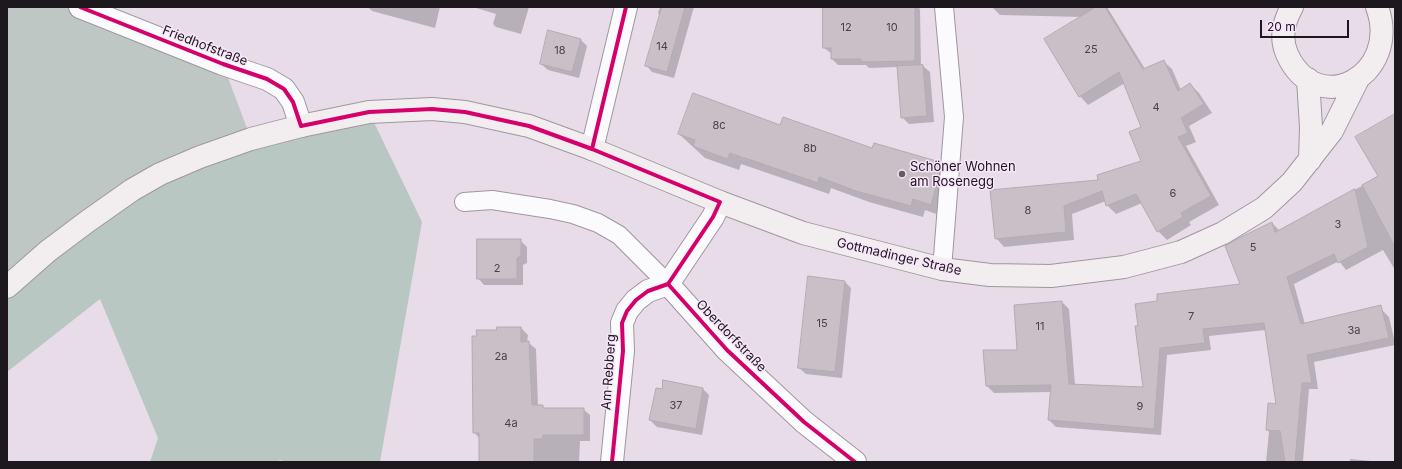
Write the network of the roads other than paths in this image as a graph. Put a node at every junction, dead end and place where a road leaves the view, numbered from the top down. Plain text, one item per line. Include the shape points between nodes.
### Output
1 (80, 7) edge
2 (626, 7) edge
3 (944, 7) edge
4 (1292, 7) edge
5 (1377, 7) edge
6 (1390, 33) edge
7 (1308, 80) junction
8 (1357, 81) junction
9 (301, 126) junction
10 (592, 149) junction
11 (1310, 160) junction
12 (464, 202) dead end
13 (720, 202) junction
14 (942, 269) junction
15 (668, 284) junction
16 (7, 287) edge
17 (612, 462) edge
18 (855, 462) edge

1 - 9 street, Friedhofstraße via 267,79 284,89 293,102
2 - 10 street
3 - 14 lane via 954,117
4 - 7 main road via 1284,26 1283,38 1291,62
5 - 6 main road
6 - 8 main road via 1375,67
7 - 8 main road via 1332,86 1345,86
7 - 11 main road
8 - 11 main road, Gottmadinger Straße via 1332,131
9 - 10 main road, Gottmadinger Straße via 369,112 432,109 465,112 529,126
9 - 16 main road, Gottmadinger Straße via 251,139 160,174 88,221 48,251
10 - 13 main road, Gottmadinger Straße
11 - 14 main road, Gottmadinger Straße via 1292,182 1264,208 1223,233 1181,252 1124,267 1051,276 990,275
12 - 15 lane via 492,200 550,209 598,223 619,235
13 - 14 main road, Gottmadinger Straße via 803,233
13 - 15 street
15 - 17 street, Am Rebberg via 648,291 636,300 622,323 623,351
15 - 18 street, Oberdorfstraße via 727,350 804,422

